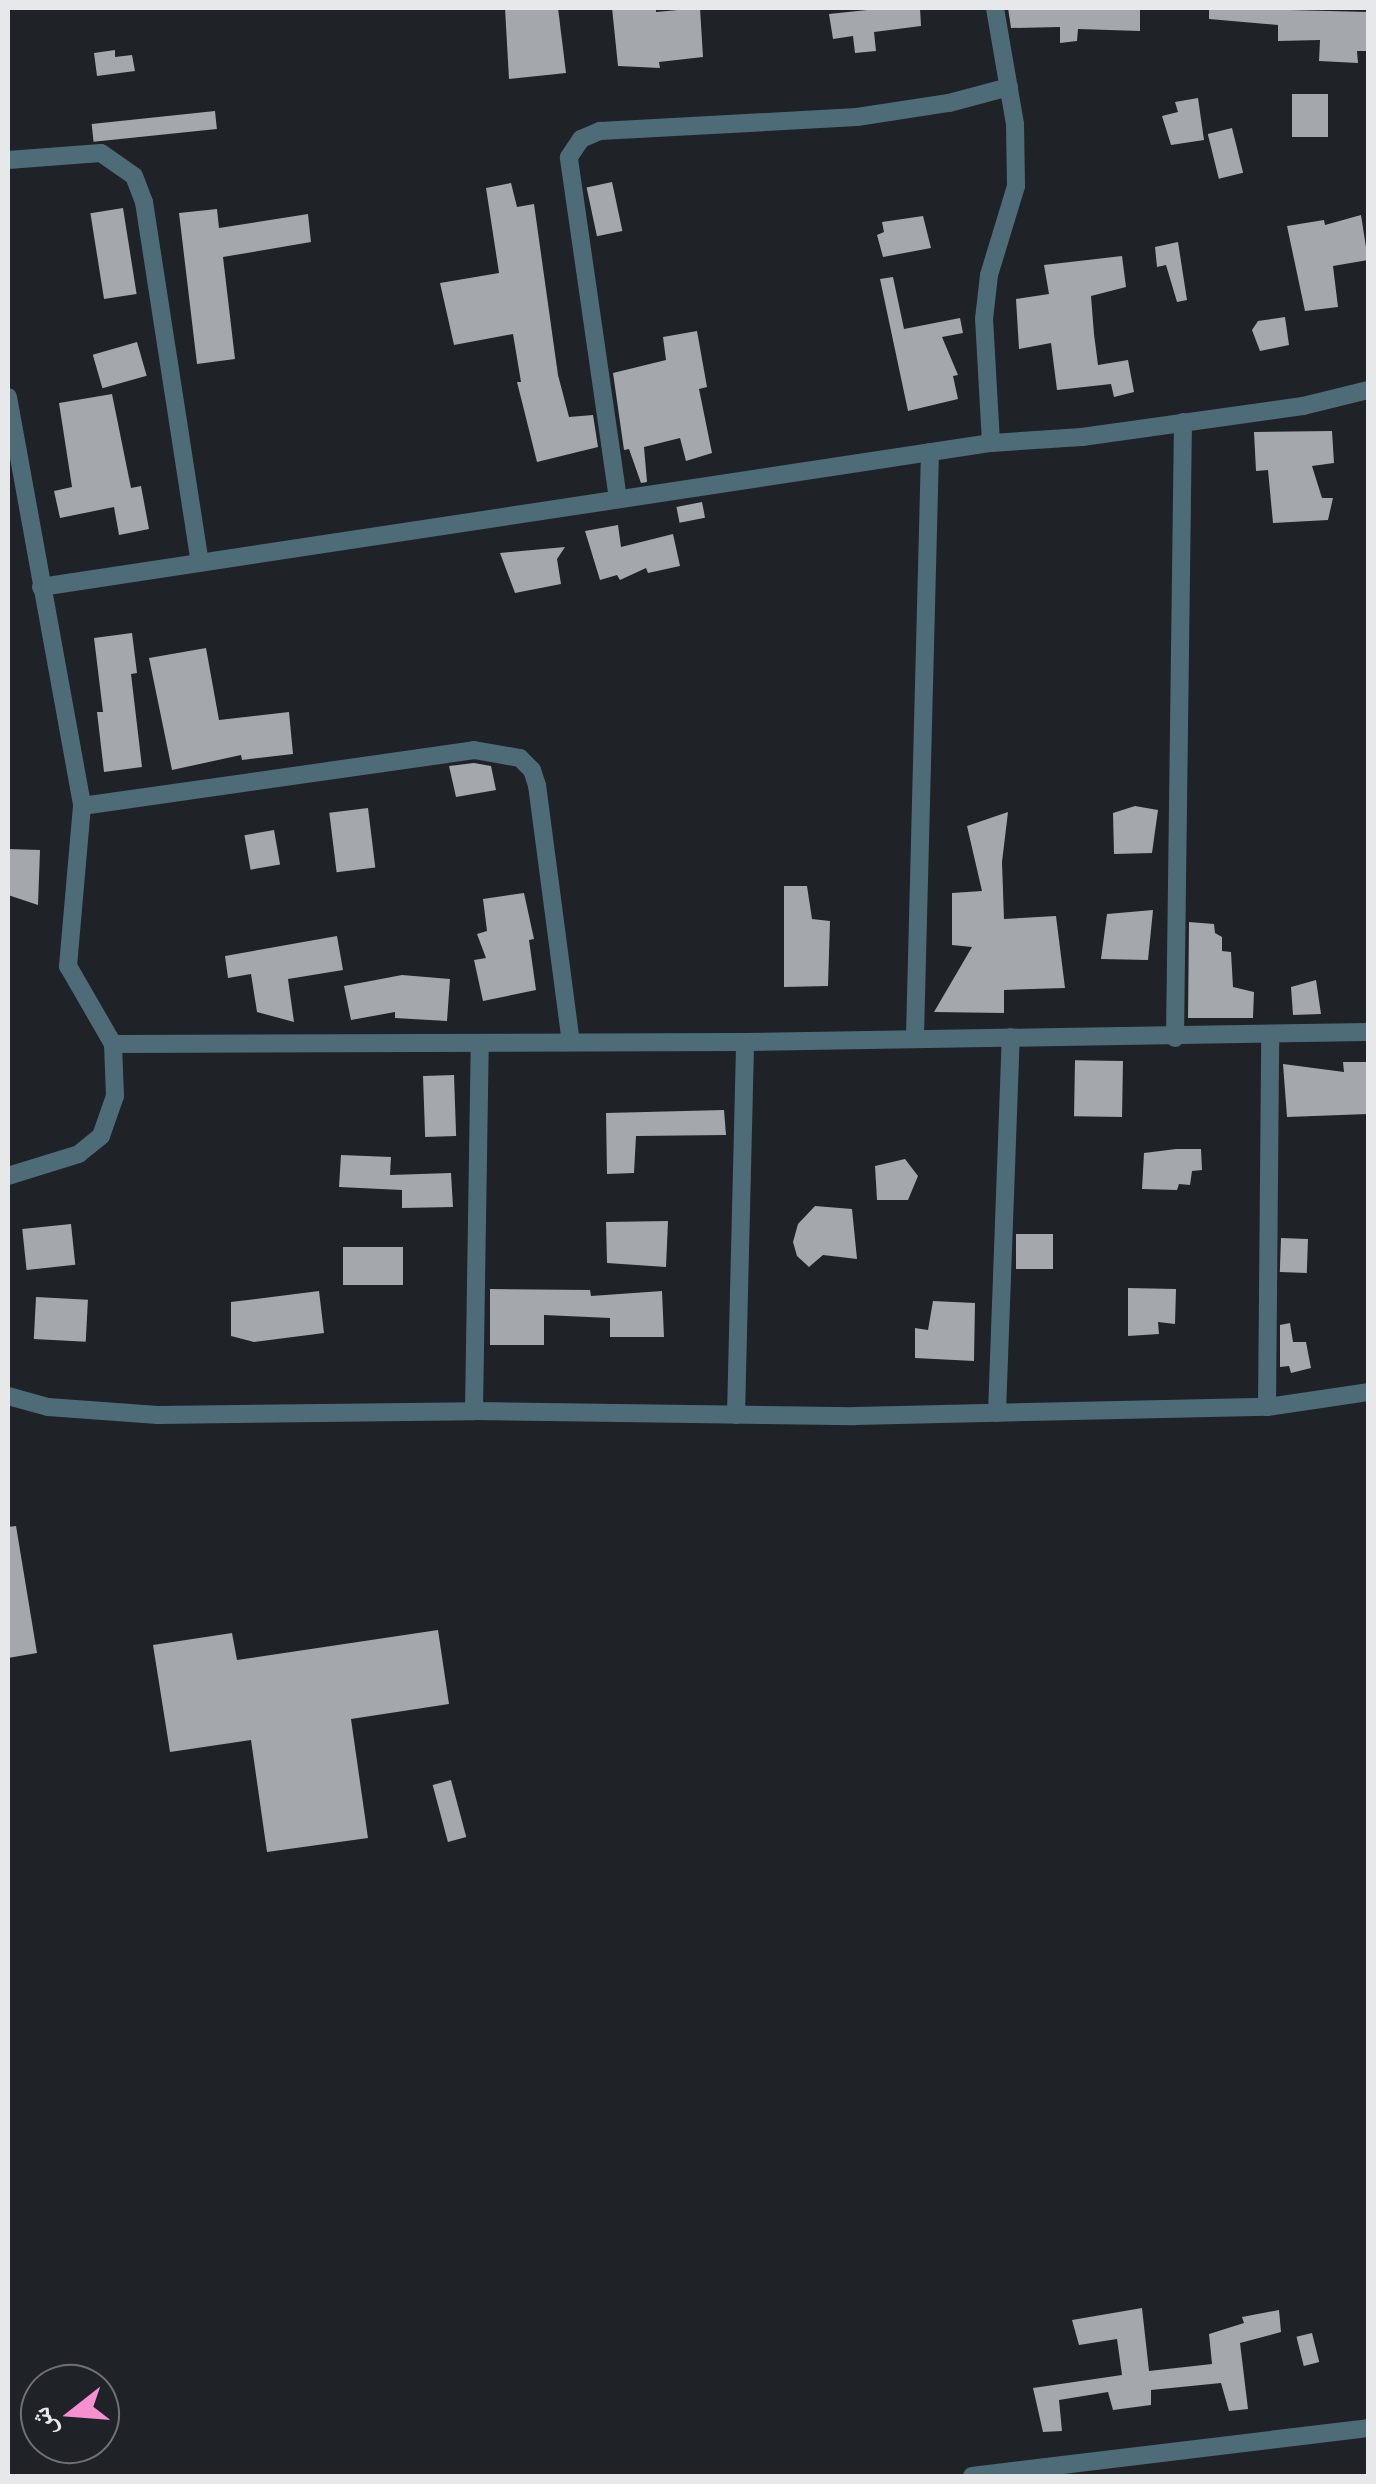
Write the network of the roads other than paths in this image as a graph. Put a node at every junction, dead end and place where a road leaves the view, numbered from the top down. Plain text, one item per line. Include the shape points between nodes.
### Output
1 (995, 8) edge
2 (1009, 87) junction
3 (8, 160) edge
4 (1368, 390) edge
5 (8, 398) edge
6 (1182, 422) junction
7 (991, 442) junction
8 (930, 452) junction
9 (618, 499) junction
10 (200, 563) junction
11 (41, 587) junction
12 (82, 806) junction
13 (1368, 1032) edge
14 (1270, 1035) junction
15 (914, 1036) junction
16 (1010, 1037) junction
17 (1175, 1038) junction
18 (571, 1042) junction
19 (745, 1042) junction
20 (113, 1044) junction
21 (480, 1045) junction
22 (8, 1176) edge
23 (1368, 1392) edge
24 (8, 1396) edge
25 (1268, 1407) junction
26 (474, 1411) junction
27 (997, 1414) junction
28 (736, 1415) junction
29 (1368, 2428) edge
30 (972, 2476) edge

1 - 2 street
2 - 7 street via 1016,186 989,274 984,319
2 - 9 street via 857,117 600,130 581,139 569,158
3 - 10 street via 101,153 134,176 144,202
4 - 6 street
5 - 11 street
6 - 7 street
6 - 17 street
7 - 8 street
8 - 9 street
8 - 15 street
9 - 10 street
10 - 11 street
11 - 12 street
12 - 18 street via 474,750 520,758 537,784
12 - 20 street via 68,966
13 - 14 street
14 - 17 street
14 - 25 street
15 - 16 street
15 - 19 street
16 - 17 street
16 - 27 street
18 - 19 street
18 - 21 street
19 - 28 street
20 - 21 street
20 - 22 street via 115,1096 101,1136 79,1154
21 - 26 street
23 - 25 street
24 - 26 street via 158,1415
25 - 27 street
26 - 28 street
27 - 28 street
29 - 30 street

